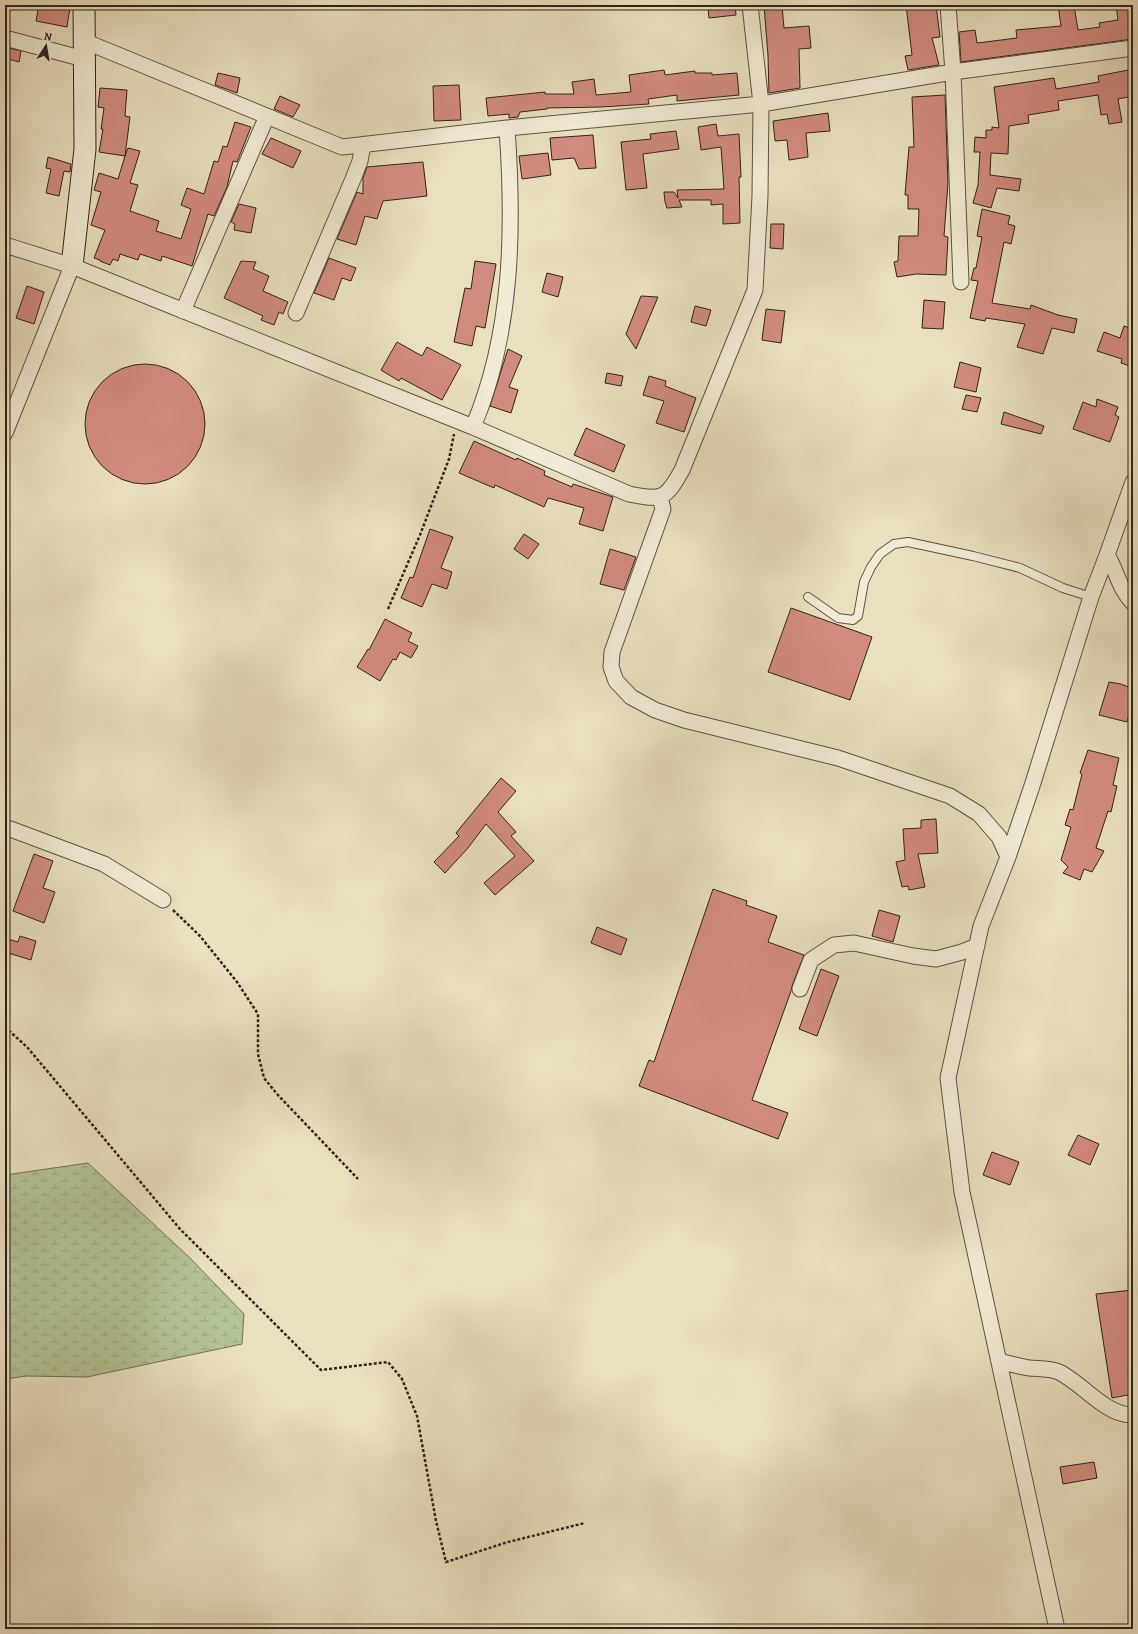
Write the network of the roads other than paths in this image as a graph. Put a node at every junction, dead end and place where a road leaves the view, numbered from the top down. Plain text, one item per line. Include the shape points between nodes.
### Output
1 (84, 5) edge
2 (750, 5) edge
3 (948, 5) edge
4 (5, 38) edge
5 (1133, 48) edge
6 (84, 50) junction
7 (953, 72) junction
8 (761, 104) junction
9 (267, 116) junction
10 (507, 128) junction
11 (363, 145) junction
12 (5, 245) edge
13 (72, 266) junction
14 (961, 282) dead end
15 (183, 311) junction
16 (296, 313) dead end
17 (473, 427) junction
18 (5, 433) edge
19 (1133, 482) edge
20 (660, 497) junction
21 (1107, 555) junction
22 (808, 597) dead end
23 (1091, 597) junction
24 (1133, 603) edge
25 (5, 827) edge
26 (1008, 857) junction
27 (163, 900) road end
28 (977, 946) junction
29 (800, 989) dead end
30 (999, 1361) junction
31 (1133, 1415) edge
32 (1057, 1629) edge

1 - 6 street
2 - 8 street
3 - 7 street
4 - 6 street
5 - 7 street
6 - 9 street
6 - 13 street via 85,149
7 - 8 street
7 - 14 street
8 - 10 street
8 - 20 street via 755,290 682,470 674,485
9 - 11 street via 342,147
9 - 15 street
10 - 11 street
10 - 17 street via 511,205 506,285 494,368
11 - 16 street via 353,179
12 - 13 street
13 - 15 street
13 - 18 street
15 - 17 street
17 - 20 street via 629,494 645,498
19 - 21 street
20 - 26 street via 663,509 612,652 611,667 616,681 631,696 655,710 684,720 838,758 950,796 979,814 999,837
21 - 23 street
21 - 24 street via 1115,567 1121,588
22 - 23 lane via 838,618 853,620 858,616 864,582 880,554 894,544 908,542 1020,568 1063,588
23 - 26 street
25 - 27 street via 104,864
26 - 28 street via 981,926
28 - 29 street via 936,960 854,944 834,946 811,960
28 - 30 street via 948,1078 962,1192
30 - 31 street via 1060,1373 1098,1401 1126,1416
30 - 32 street

